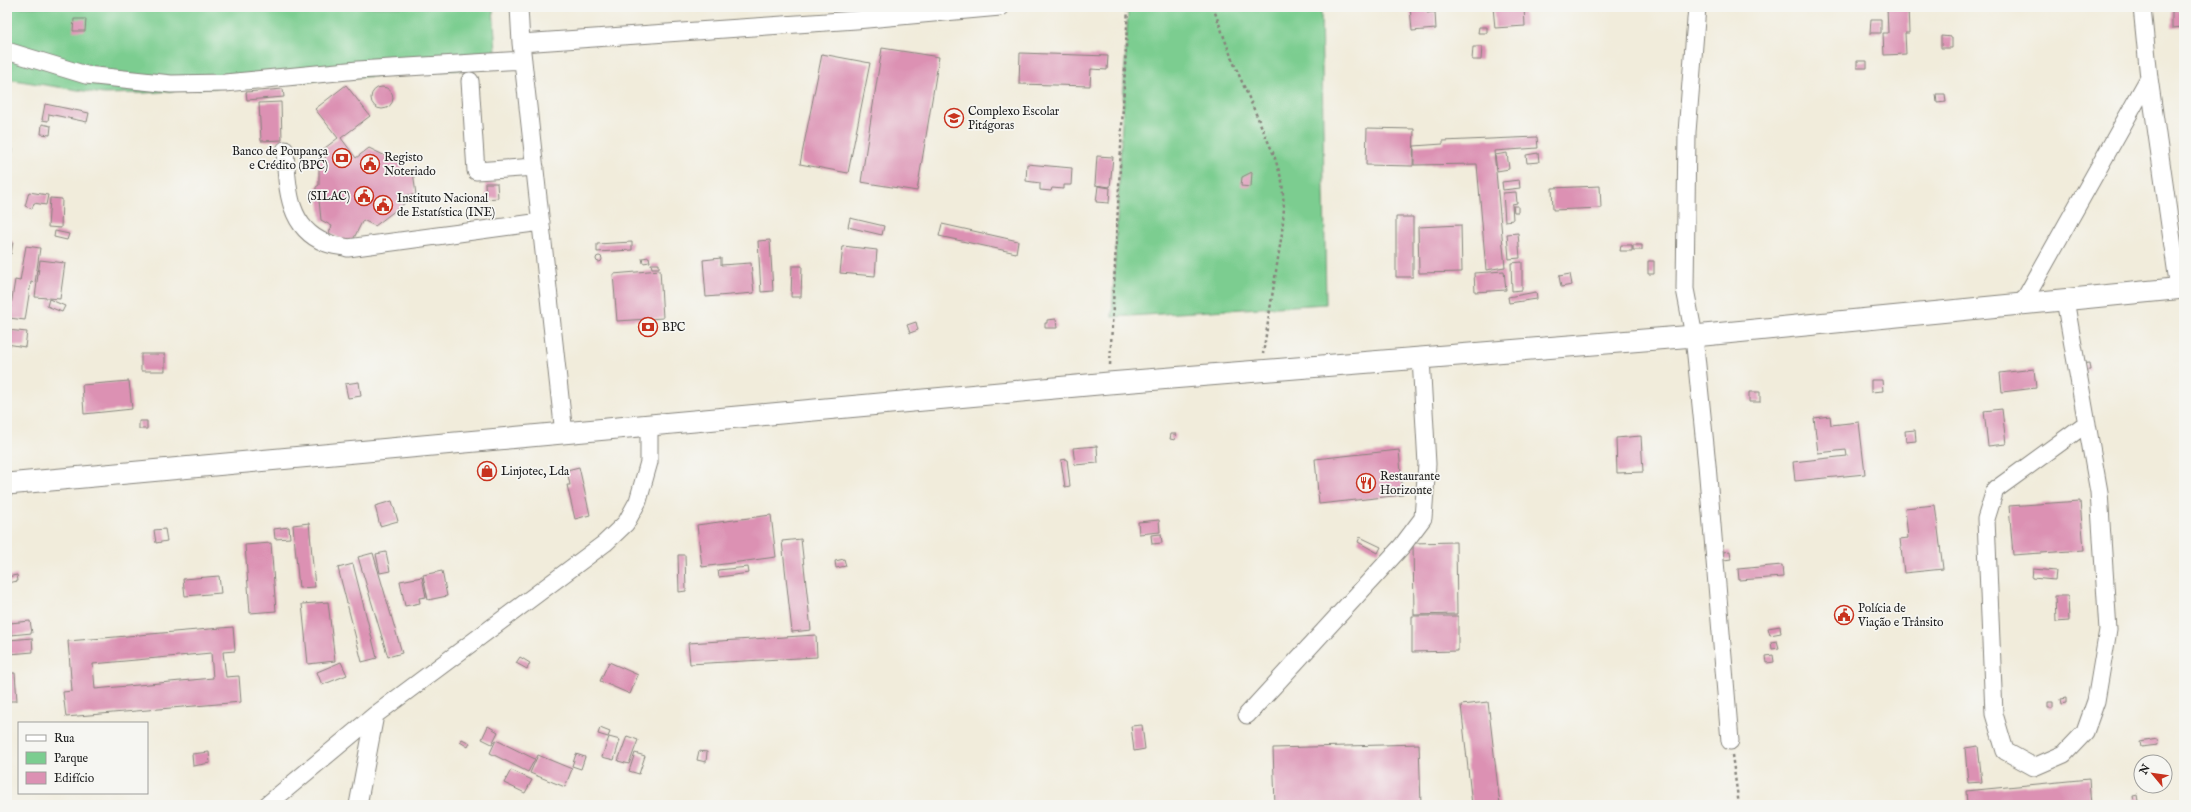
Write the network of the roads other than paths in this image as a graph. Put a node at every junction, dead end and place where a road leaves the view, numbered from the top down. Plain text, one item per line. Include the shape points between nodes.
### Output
1 (519, 7) edge
2 (1000, 7) edge
3 (1697, 7) edge
4 (2142, 7) edge
5 (521, 43) junction
6 (7, 51) edge
7 (523, 60) junction
8 (2149, 78) junction
9 (470, 81) dead end
10 (285, 150) dead end
11 (535, 167) junction
12 (541, 222) junction
13 (2182, 288) edge
14 (2065, 300) junction
15 (2022, 304) junction
16 (1694, 336) junction
17 (1421, 358) junction
18 (2087, 422) junction
19 (649, 425) junction
20 (564, 434) junction
21 (7, 484) edge
22 (375, 715) junction
23 (1247, 715) dead end
24 (1730, 741) road end
25 (267, 805) edge
26 (358, 805) edge

1 - 5 street
2 - 5 street via 856,20
3 - 16 street via 1687,148 1686,289
4 - 8 street
5 - 7 street
6 - 7 street via 86,75 171,84 225,83 358,70
7 - 11 street
8 - 13 street
8 - 15 street
9 - 11 street via 476,171
10 - 12 street via 287,185 296,218 307,232 326,243 348,248
11 - 12 street
12 - 20 street
13 - 14 main road
14 - 15 main road
14 - 18 street
15 - 16 main road
16 - 17 main road
16 - 24 street
17 - 19 main road via 1109,383
17 - 23 street via 1427,464 1423,518 1402,546
18 - 18 street via 2099,492 2108,630 2096,701 2085,732 2064,754 2034,767 2005,751 1994,714 1986,519 1995,490
19 - 20 main road
19 - 22 street via 649,462 638,501 626,523 605,543
20 - 21 main road
22 - 25 street
22 - 26 street

